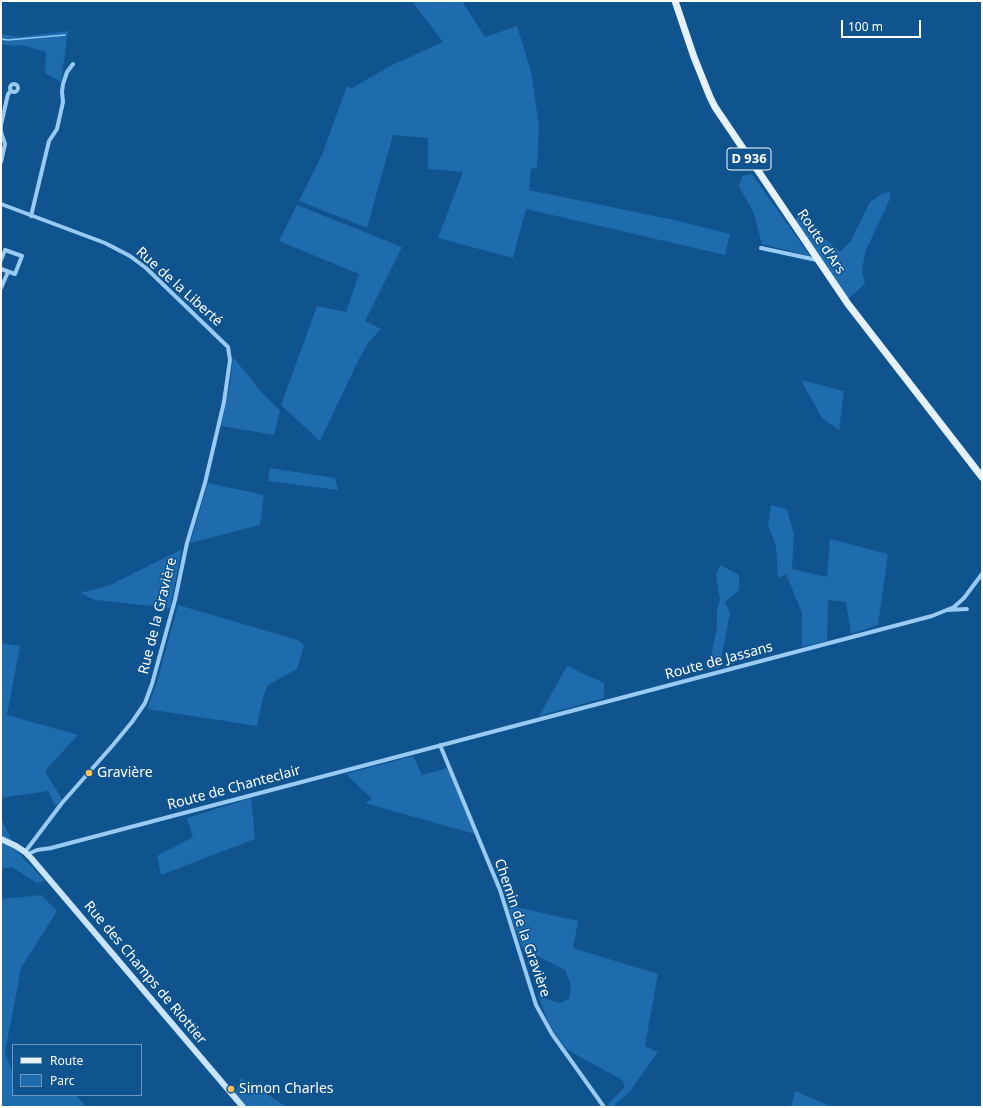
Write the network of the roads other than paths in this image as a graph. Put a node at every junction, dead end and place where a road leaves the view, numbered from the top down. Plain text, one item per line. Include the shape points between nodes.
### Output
1 (675, 1) edge
2 (72, 64) dead end
3 (11, 91) dead end
4 (1, 131) edge
5 (1, 162) edge
6 (1, 204) edge
7 (31, 216) junction
8 (761, 248) dead end
9 (1, 260) edge
10 (817, 260) junction
11 (1, 269) edge
12 (8, 272) junction
13 (1, 288) edge
14 (228, 347) joint
15 (982, 477) edge
16 (982, 574) edge
17 (967, 609) dead end
18 (945, 610) junction
19 (446, 744) joint
20 (440, 745) junction
21 (1, 840) edge
22 (27, 853) junction
23 (243, 1107) edge
24 (604, 1107) edge

1 - 10 main road, Route d'Ars / D 936 via 712,102
2 - 7 street via 63,84 63,102 57,129 49,141
3 - 4 street via 8,94
4 - 5 street via 4,144
6 - 7 street, Rue de la Liberté
7 - 14 street, Rue de la Liberté via 105,243 130,256 146,268
8 - 10 street
9 - 12 street via 5,250 22,256 15,274
10 - 15 main road, Route d'Ars / D 936
11 - 12 street
12 - 13 street
14 - 22 street, Rue de la Gravière via 230,360 224,402 205,483 187,543 175,600 145,703 114,745 62,803
16 - 18 street, Route de Jassans via 964,598
17 - 18 street
18 - 19 street, Route de Jassans via 932,616
19 - 20 street, Route de Chanteclair
20 - 22 street, Route de Chanteclair
20 - 24 street, Chemin de la Gravière via 500,890 536,1005 552,1034
21 - 22 street
22 - 23 street, Rue des Champs de Riottier

